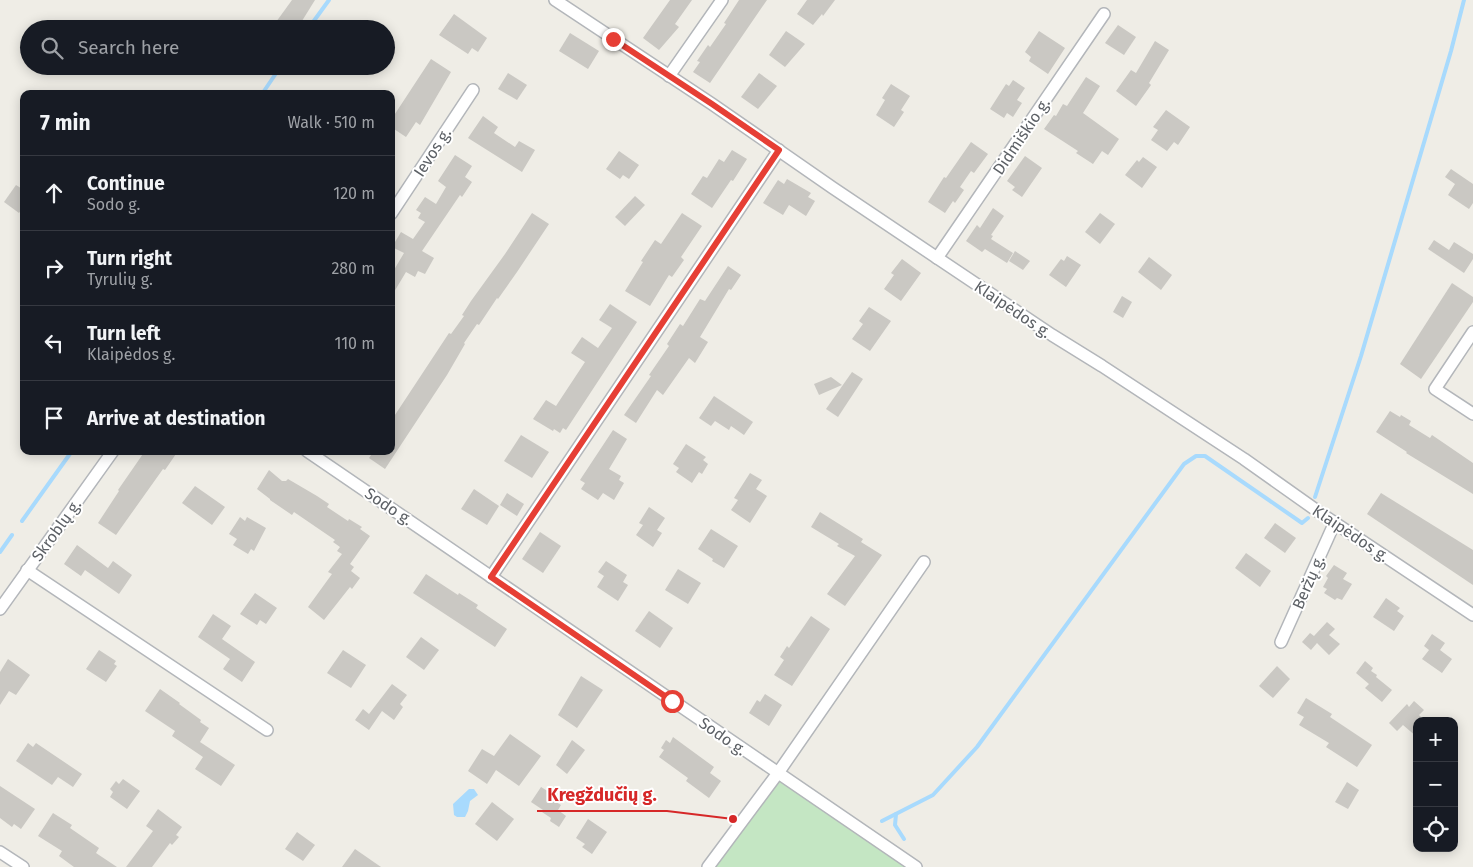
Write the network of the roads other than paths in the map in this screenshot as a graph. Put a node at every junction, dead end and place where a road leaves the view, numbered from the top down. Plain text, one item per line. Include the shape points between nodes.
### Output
1 (555, 0) edge
2 (722, 0) edge
3 (1104, 14) dead end
4 (669, 76) junction
5 (473, 90) dead end
6 (779, 150) junction
7 (395, 208) edge
8 (937, 258) junction
9 (1473, 332) edge
10 (1473, 414) edge
11 (109, 455) edge
12 (313, 455) edge
13 (1334, 522) junction
14 (924, 562) dead end
15 (27, 570) junction
16 (491, 577) junction
17 (0, 609) edge
18 (1473, 616) edge
19 (1282, 642) dead end
20 (267, 730) dead end
21 (778, 773) junction
22 (0, 852) edge
23 (23, 867) edge
24 (708, 867) edge
25 (916, 867) edge

1 - 4 street, Klaipėdos g.
2 - 4 street
3 - 8 street, Didmiškio g.
4 - 6 street, Klaipėdos g.
5 - 7 street, Ievos g.
6 - 8 street, Klaipėdos g.
6 - 16 street
8 - 13 street, Klaipėdos g. via 1197,427
9 - 10 street via 1435,389
11 - 15 street, Skroblų g.
12 - 16 street, Sodo g.
13 - 18 street, Klaipėdos g.
13 - 19 street, Beržų g.
14 - 21 street
15 - 17 street, Skroblų g.
15 - 20 street
16 - 21 street, Sodo g.
21 - 24 street
21 - 25 street, Sodo g.
22 - 23 street

